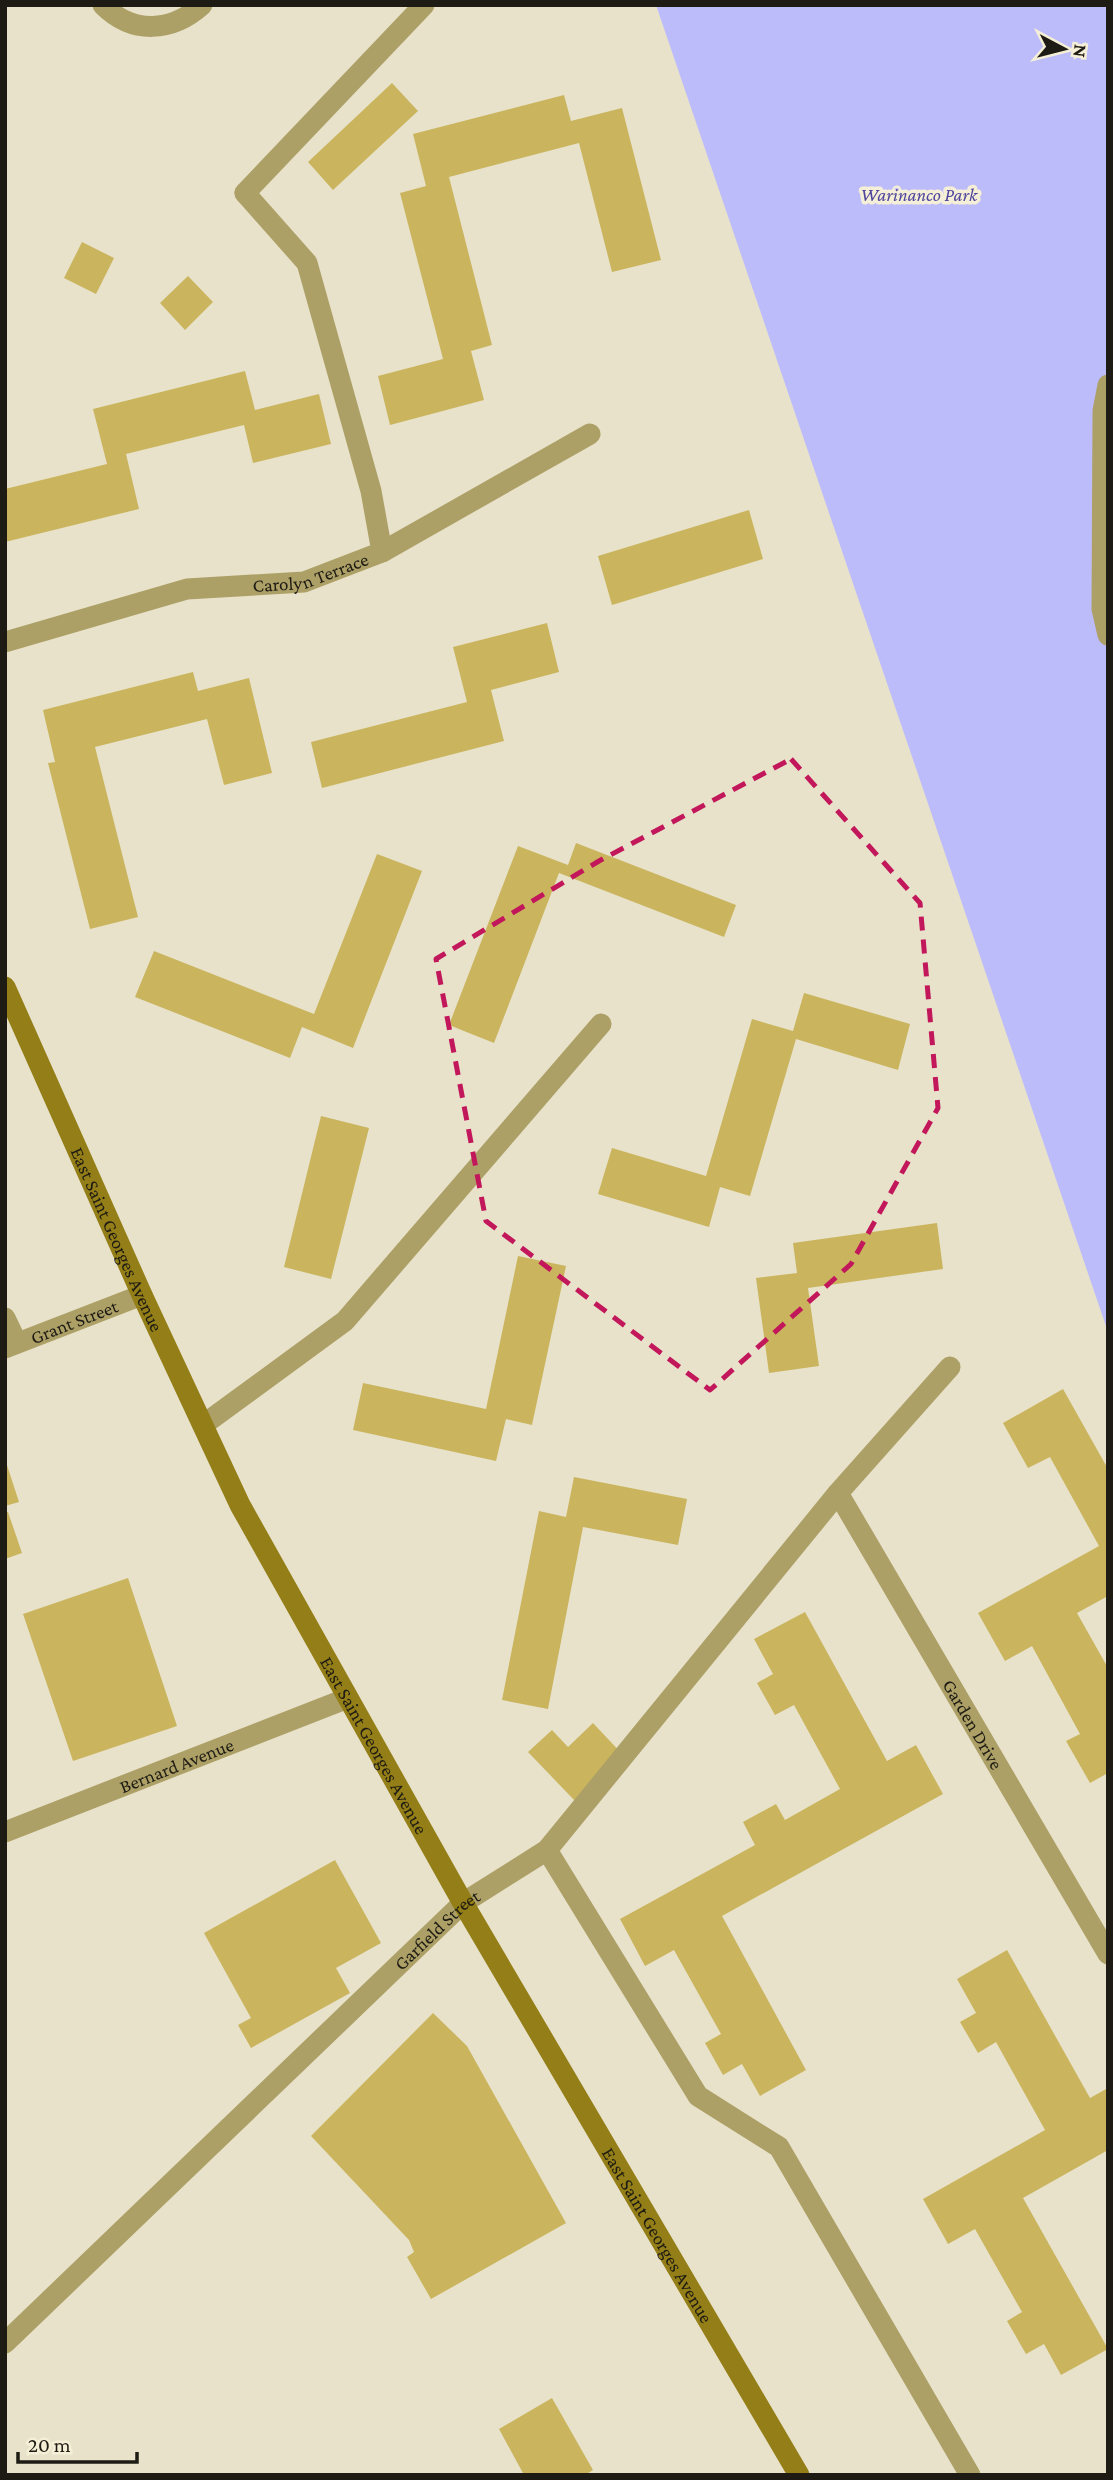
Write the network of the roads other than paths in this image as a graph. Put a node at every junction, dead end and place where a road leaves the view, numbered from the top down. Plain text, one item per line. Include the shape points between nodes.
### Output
1 (103, 5) edge
2 (202, 5) edge
3 (424, 5) edge
4 (1108, 385) edge
5 (590, 434) dead end
6 (382, 552) junction
7 (1108, 635) edge
8 (5, 642) edge
9 (5, 987) edge
10 (601, 1024) dead end
11 (142, 1295) junction
12 (5, 1318) edge
13 (11, 1346) edge
14 (950, 1367) dead end
15 (203, 1425) junction
16 (838, 1493) junction
17 (348, 1698) junction
18 (5, 1832) edge
19 (547, 1850) junction
20 (463, 1903) junction
21 (1108, 1954) edge
22 (5, 2343) edge
23 (792, 2472) edge
24 (970, 2475) edge

1 - 2 street via 128,23 164,27 181,22
3 - 6 street via 245,193 307,263 371,491
4 - 7 street via 1103,411 1102,596
5 - 6 street, Carolyn Terrace
6 - 8 street, Carolyn Terrace via 304,583 187,589
9 - 11 main road, East Saint Georges Avenue
10 - 15 street via 345,1321
11 - 13 street, Grant Street
11 - 15 main road, East Saint Georges Avenue
12 - 13 street
14 - 16 street, Garfield Street
15 - 17 main road, East Saint Georges Avenue via 240,1505
16 - 19 street, Garfield Street
16 - 21 street, Garden Drive
17 - 18 street, Bernard Avenue
17 - 20 main road, East Saint Georges Avenue
19 - 20 street, Garfield Street
19 - 24 street via 698,2096 779,2147
20 - 22 street, Garfield Street
20 - 23 main road, East Saint Georges Avenue

